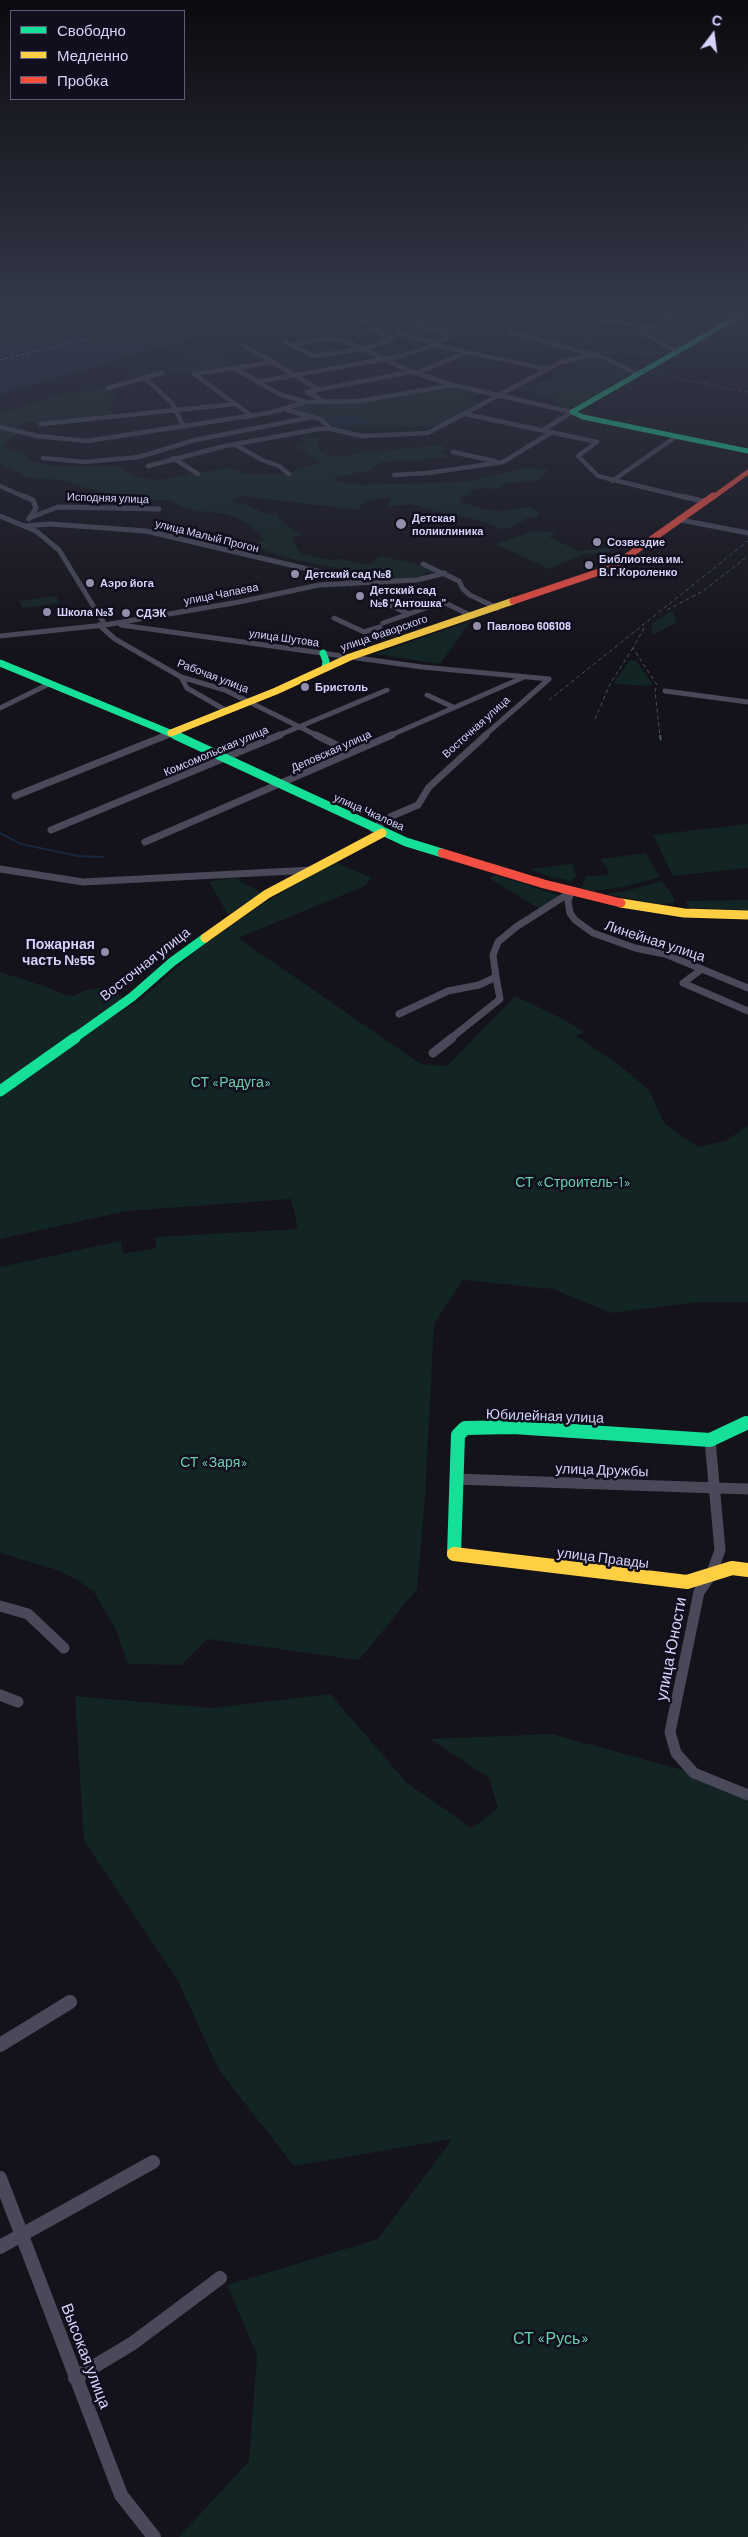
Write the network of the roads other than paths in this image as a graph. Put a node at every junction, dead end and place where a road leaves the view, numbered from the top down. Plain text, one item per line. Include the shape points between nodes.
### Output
1 (2, 428) edge
2 (174, 428) edge
3 (255, 428) edge
4 (439, 428) edge
5 (534, 428) edge
6 (545, 428) edge
7 (639, 428) edge
8 (331, 429) joint
9 (542, 430) junction
10 (552, 432) junction
11 (222, 435) junction
12 (677, 436) junction
13 (236, 443) junction
14 (159, 451) junction
15 (748, 451) edge
16 (453, 452) dead end
17 (43, 458) dead end
18 (176, 459) junction
19 (503, 462) junction
20 (148, 466) dead end
21 (748, 472) edge
22 (198, 474) dead end
23 (289, 474) dead end
24 (394, 475) dead end
25 (612, 481) junction
26 (0, 486) edge
27 (706, 502) junction
28 (159, 509) dead end
29 (0, 516) edge
30 (29, 518) junction
31 (681, 520) junction
32 (24, 526) junction
33 (748, 532) edge
34 (423, 564) dead end
35 (445, 572) junction
36 (351, 584) junction
37 (379, 600) dead end
38 (497, 608) junction
39 (409, 614) junction
40 (472, 616) junction
41 (334, 618) dead end
42 (102, 625) junction
43 (0, 636) edge
44 (322, 653) junction
45 (350, 657) junction
46 (0, 663) edge
47 (325, 668) junction
48 (181, 677) junction
49 (525, 677) junction
50 (549, 679) joint
51 (49, 684) junction
52 (387, 690) dead end
53 (665, 691) dead end
54 (426, 695) dead end
55 (250, 702) junction
56 (748, 702) edge
57 (452, 707) junction
58 (0, 708) edge
59 (228, 710) junction
60 (299, 727) junction
61 (171, 733) junction
62 (351, 752) junction
63 (225, 758) junction
64 (281, 784) junction
65 (15, 796) dead end
66 (51, 830) dead end
67 (378, 831) junction
68 (145, 842) dead end
69 (0, 869) edge
70 (315, 869) junction
71 (571, 892) junction
72 (748, 915) edge
73 (702, 969) junction
74 (496, 977) junction
75 (748, 988) edge
76 (748, 1011) edge
77 (399, 1014) dead end
78 (433, 1053) dead end
79 (0, 1091) edge
80 (748, 1422) edge
81 (710, 1440) junction
82 (455, 1479) junction
83 (714, 1488) junction
84 (748, 1489) edge
85 (452, 1554) joint
86 (748, 1570) edge
87 (711, 1575) junction
88 (0, 1606) edge
89 (64, 1648) dead end
90 (0, 1695) edge
91 (18, 1702) dead end
92 (748, 1795) edge
93 (70, 2002) dead end
94 (0, 2045) edge
95 (153, 2162) dead end
96 (0, 2178) edge
97 (21, 2236) junction
98 (0, 2247) edge
99 (220, 2278) dead end
100 (75, 2378) junction
101 (154, 2537) edge

1 - 2 street via 77,442
3 - 11 street
4 - 8 street via 415,435 352,436
5 - 9 street
6 - 9 street
7 - 12 street
8 - 13 street
9 - 10 street
10 - 19 street
10 - 25 street via 597,442 578,457 598,476
11 - 13 street
11 - 14 street
12 - 15 street
12 - 25 street
13 - 18 street
13 - 23 street
14 - 17 street via 139,457 85,462
14 - 18 street
16 - 19 street
18 - 20 street
18 - 22 street
19 - 24 street
21 - 27 street, улица Фаворского
25 - 27 street
26 - 30 street via 33,500 36,508
27 - 31 street, улица Фаворского
28 - 30 street, Исподняя улица via 58,507
29 - 32 street, Рабочая улица
30 - 32 street
31 - 33 street
31 - 38 street, улица Фаворского via 612,568
32 - 36 street, улица Малый Прогон via 50,524 146,531 346,578
32 - 42 street, Рабочая улица via 36,531 59,550
34 - 35 street
35 - 36 street, улица Чапаева via 417,580
35 - 38 street via 459,581 470,596
36 - 42 street, улица Чапаева via 319,585
37 - 39 street
38 - 40 street, улица Фаворского
39 - 40 street via 443,602
39 - 41 street via 364,632
40 - 45 street, улица Фаворского
42 - 43 street, улица Чапаева
42 - 44 street, улица Шутова
42 - 48 street, Рабочая улица via 115,639
44 - 45 street, улица Шутова
44 - 47 street
45 - 47 street, улица Фаворского
45 - 49 street, улица Шутова
46 - 51 street, улица Чкалова
47 - 55 street, улица Фаворского
48 - 55 street, Рабочая улица via 226,690
48 - 59 street via 187,688
49 - 50 street, улица Шутова
49 - 57 street, Деповская улица
50 - 67 street, Восточная улица via 454,763 429,787 418,804 392,816
51 - 58 street
51 - 61 street, улица Чкалова
52 - 60 street, Комсомольская улица
53 - 56 street
54 - 57 street
55 - 59 street, улица Фаворского
55 - 60 street, Рабочая улица
57 - 62 street, Деповская улица
59 - 61 street, улица Фаворского
60 - 62 street, Рабочая улица
60 - 63 street, Комсомольская улица
61 - 63 street, улица Чкалова
61 - 65 street, улица Фаворского
62 - 64 street, Деповская улица
63 - 64 street, улица Чкалова
63 - 66 street, Комсомольская улица
64 - 67 street, улица Чкалова
64 - 68 street, Деповская улица
67 - 70 street, Восточная улица
67 - 71 street, улица Чкалова
69 - 70 street, Восточная улица via 82,882
70 - 79 street, Восточная улица via 267,894 220,925 132,996
71 - 72 street, улица Чкалова via 657,910
71 - 73 street, Линейная улица via 568,901 570,913 593,933 665,954
71 - 74 street via 498,942 493,955
73 - 75 street, Линейная улица
73 - 76 street via 683,984
74 - 77 street via 479,985 448,991
74 - 78 street via 500,999
80 - 81 street, Юбилейная улица
81 - 82 street, Юбилейная улица via 513,1427 465,1428 458,1435
81 - 83 street, улица Юности
82 - 83 street, улица Дружбы
82 - 85 street, Юбилейная улица
83 - 84 street, улица Дружбы
83 - 87 street, улица Юности via 720,1550
85 - 87 street, улица Правды via 687,1582
86 - 87 street, улица Правды via 732,1568
87 - 92 street, улица Юности via 698,1592 670,1732 676,1753 694,1773
88 - 89 street via 28,1614
90 - 91 street
93 - 94 street
95 - 97 street
96 - 97 street, Высокая улица
97 - 98 street
97 - 100 street, Высокая улица
99 - 100 street via 133,2343
100 - 101 street, Высокая улица via 121,2495

